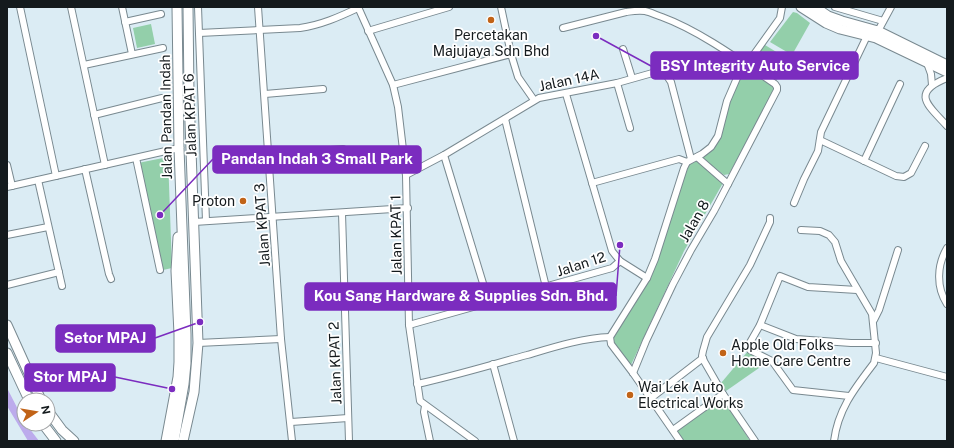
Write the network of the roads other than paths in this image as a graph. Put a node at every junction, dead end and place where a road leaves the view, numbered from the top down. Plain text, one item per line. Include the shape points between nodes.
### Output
1 (20, 7) edge
2 (71, 7) edge
3 (122, 7) edge
4 (177, 7) edge
5 (188, 7) edge
6 (198, 7) edge
7 (258, 7) edge
8 (449, 7) edge
9 (501, 7) edge
10 (782, 7) edge
11 (801, 7) edge
12 (816, 7) edge
13 (835, 7) edge
14 (891, 7) edge
15 (358, 8) edge
16 (161, 14) dead end
17 (883, 21) junction
18 (126, 22) junction
19 (563, 28) dead end
20 (260, 30) junction
21 (368, 31) junction
22 (878, 31) junction
23 (199, 34) junction
24 (867, 36) junction
25 (163, 48) dead end
26 (623, 49) dead end
27 (132, 54) junction
28 (511, 54) junction
29 (927, 63) junction
30 (746, 64) junction
31 (84, 65) junction
32 (947, 65) edge
33 (947, 72) edge
34 (632, 78) junction
35 (947, 78) edge
36 (617, 83) junction
37 (900, 84) dead end
38 (393, 85) junction
39 (932, 85) junction
40 (323, 90) dead end
41 (265, 94) junction
42 (566, 94) junction
43 (162, 98) dead end
44 (534, 100) junction
45 (94, 115) junction
46 (505, 119) junction
47 (947, 126) edge
48 (630, 128) dead end
49 (820, 140) junction
50 (924, 146) dead end
51 (179, 148) junction
52 (343, 149) dead end
53 (444, 154) junction
54 (270, 155) junction
55 (136, 158) junction
56 (692, 159) junction
57 (864, 161) junction
58 (7, 165) edge
59 (105, 165) junction
60 (85, 169) junction
61 (406, 175) junction
62 (56, 176) junction
63 (38, 180) junction
64 (592, 183) junction
65 (728, 184) junction
66 (9, 187) edge
67 (794, 203) dead end
68 (408, 208) junction
69 (342, 212) junction
70 (273, 217) junction
71 (770, 218) dead end
72 (183, 221) junction
73 (206, 221) junction
74 (194, 222) junction
75 (48, 227) junction
76 (801, 230) dead end
77 (7, 235) edge
78 (947, 248) edge
79 (898, 250) dead end
80 (620, 261) junction
81 (160, 270) dead end
82 (59, 272) junction
83 (647, 278) junction
84 (111, 279) dead end
85 (7, 285) edge
86 (62, 286) dead end
87 (546, 287) junction
88 (858, 290) junction
89 (489, 303) junction
90 (947, 304) edge
91 (874, 320) junction
92 (7, 325) edge
93 (409, 325) junction
94 (760, 325) junction
95 (610, 338) junction
96 (282, 339) junction
97 (198, 343) junction
98 (876, 343) junction
99 (7, 353) edge
100 (703, 358) junction
101 (876, 358) junction
102 (493, 364) junction
103 (633, 373) junction
104 (947, 377) edge
105 (417, 384) junction
106 (25, 392) edge
107 (37, 392) edge
108 (723, 394) junction
109 (849, 396) junction
110 (651, 398) junction
111 (425, 406) junction
112 (348, 418) junction
113 (56, 422) edge
114 (290, 422) junction
115 (673, 430) junction
116 (49, 432) edge
117 (56, 441) edge
118 (72, 441) edge
119 (166, 441) edge
120 (174, 441) edge
121 (183, 441) edge
122 (292, 441) edge
123 (350, 441) edge
124 (430, 441) edge
125 (475, 441) edge
126 (514, 441) edge
127 (680, 441) edge
128 (755, 441) edge
129 (834, 441) edge

1 - 62 street
2 - 31 street
3 - 18 street
4 - 51 main road, Jalan Pandan Indah
5 - 74 main road, Jalan Pandan Indah
6 - 23 street, Jalan KPAT 6
7 - 20 street, Jalan KPAT 3
8 - 21 street
9 - 28 street
10 - 30 street via 780,18
11 - 24 main road via 826,23
12 - 22 main road via 828,16
13 - 17 street
14 - 17 street
15 - 20 street via 312,26
15 - 21 street, Jalan KPAT 1
16 - 18 street
17 - 22 street
18 - 27 street
19 - 30 street via 626,12 646,11 680,24
20 - 23 street
20 - 41 street, Jalan KPAT 3
21 - 38 street, Jalan KPAT 1
22 - 32 main road
23 - 73 street, Jalan KPAT 6
24 - 29 main road
24 - 49 street via 821,132
25 - 27 street
26 - 34 street
27 - 31 street
28 - 38 street
28 - 44 street via 520,82
29 - 33 main road
29 - 39 street
30 - 56 street via 728,101 718,136 711,146
30 - 65 street, Jalan 8 via 775,84 777,90
31 - 45 street
34 - 36 street, Jalan 14A
34 - 56 street, Jalan 14A via 656,72 665,73 671,82
35 - 39 street
36 - 42 street, Jalan 14A
36 - 48 street
37 - 57 street
38 - 61 street, Jalan KPAT 1
39 - 47 street via 926,93 927,104
40 - 41 street
41 - 54 street, Jalan KPAT 3
42 - 44 street, Jalan 14A
42 - 64 street
43 - 45 street
44 - 46 street, Jalan 14A
45 - 59 street
46 - 53 street, Jalan 14A
46 - 87 street
49 - 57 street
49 - 67 street via 818,151
50 - 57 street via 911,174 904,177 896,176
51 - 55 street
51 - 72 main road, Jalan Pandan Indah
52 - 54 street
53 - 61 street, Jalan 14A
53 - 89 street
54 - 70 street, Jalan KPAT 3
55 - 59 street
55 - 81 street
56 - 64 street via 679,159
56 - 65 street
56 - 83 street via 679,182
58 - 66 street
59 - 60 street
60 - 62 street
60 - 84 street
61 - 68 street, Jalan KPAT 1
62 - 63 street
63 - 66 street
63 - 75 street
64 - 80 street via 612,251
65 - 103 street, Jalan 8 via 673,284
68 - 69 street
68 - 93 street, Jalan KPAT 1
69 - 70 street
69 - 112 street, Jalan KPAT 2
70 - 73 street
70 - 96 street, Jalan KPAT 3
71 - 100 street via 750,265 707,337
72 - 119 main road, Jalan Pandan Indah via 178,231 176,271 178,377
72 - 120 main road via 186,363
73 - 74 street
74 - 97 main road, Jalan Pandan Indah
75 - 77 street
75 - 82 street
76 - 88 street via 820,231 829,235 835,242
78 - 90 street via 942,258 939,278 941,292
79 - 91 street
80 - 83 street
80 - 87 street, Jalan 12 via 612,268
82 - 85 street
82 - 86 street
83 - 95 street
87 - 89 street, Jalan 12
88 - 91 street
88 - 94 street via 808,287 780,276
89 - 93 street, Jalan 12
91 - 98 street
92 - 107 main road
93 - 105 street, Jalan KPAT 1
94 - 98 street via 796,339
94 - 109 street via 749,343 749,348 772,361 793,390
95 - 102 street via 592,338
95 - 103 street via 611,344
96 - 97 street
96 - 114 street, Jalan KPAT 3
97 - 121 main road, Jalan Pandan Indah via 194,392
98 - 101 street
99 - 106 main road
100 - 108 street
100 - 110 street
101 - 104 street
101 - 109 street
102 - 105 street
102 - 126 street
103 - 110 street
105 - 111 street, Jalan KPAT 1 via 420,401
108 - 115 street
108 - 128 street
109 - 129 street via 840,414
110 - 115 street
111 - 124 street, Jalan KPAT 1
111 - 125 street
112 - 114 street
112 - 123 street, Jalan KPAT 2
113 - 118 main road
114 - 122 street, Jalan KPAT 3
115 - 127 street
116 - 117 main road

